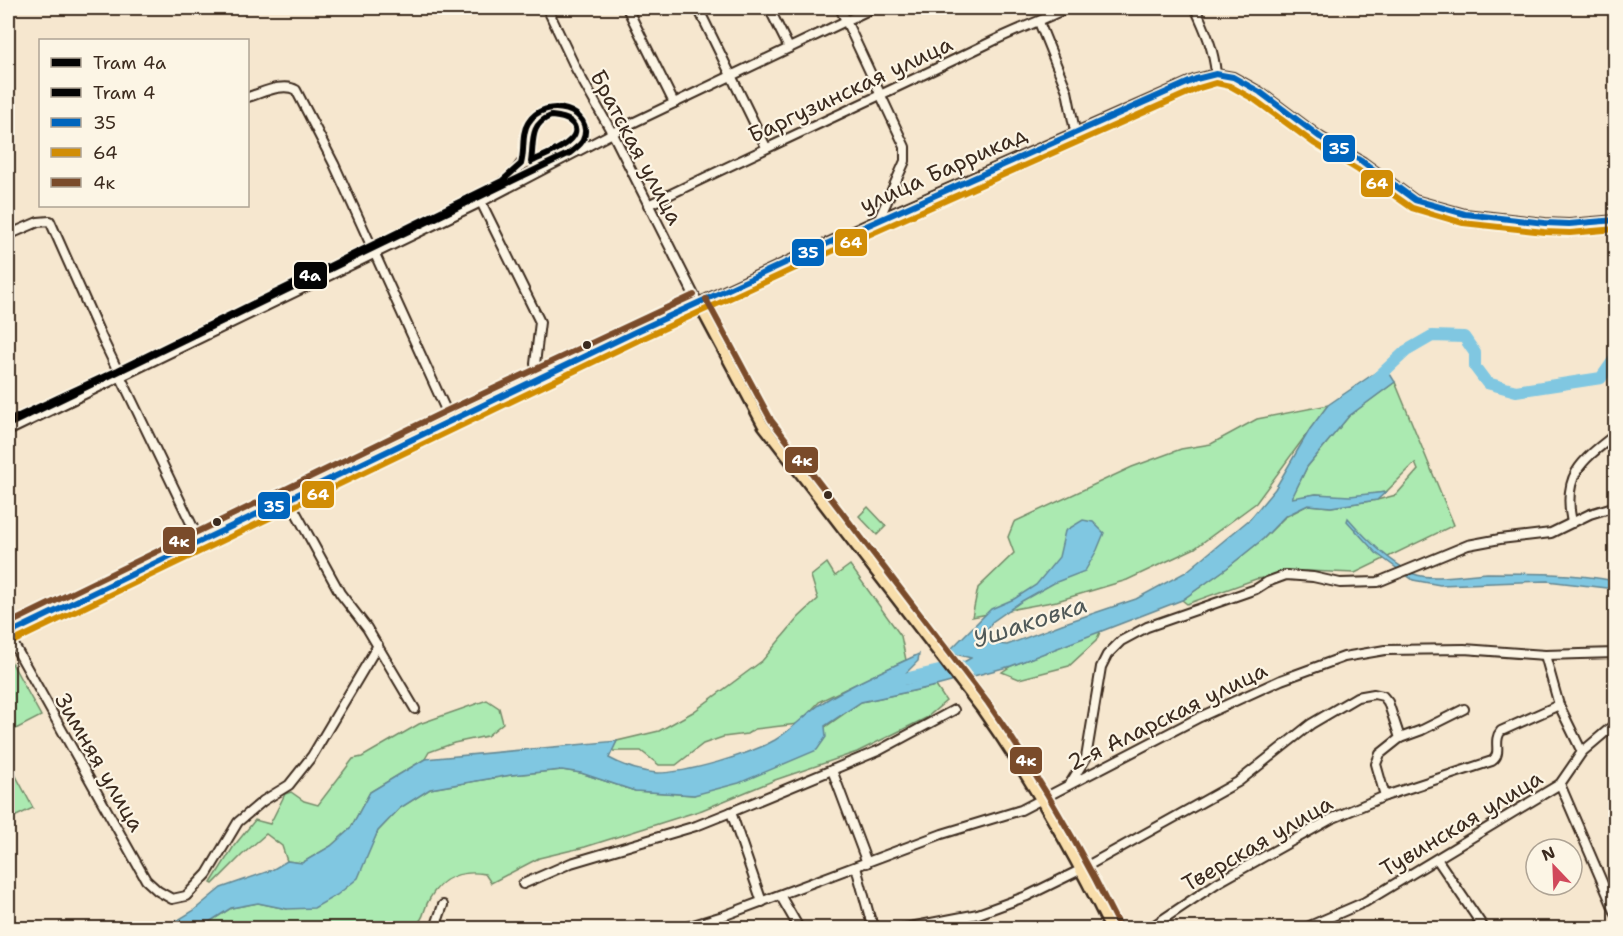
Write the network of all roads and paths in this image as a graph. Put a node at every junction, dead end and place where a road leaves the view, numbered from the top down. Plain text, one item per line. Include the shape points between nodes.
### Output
1 (547, 8) edge
2 (627, 8) edge
3 (698, 8) edge
4 (769, 8) edge
5 (840, 8) edge
6 (873, 8) edge
7 (1067, 8) edge
8 (1195, 8) edge
9 (846, 20) junction
10 (1039, 22) junction
11 (789, 48) junction
12 (1216, 74) junction
13 (730, 76) junction
14 (882, 96) junction
15 (249, 97) edge
16 (674, 103) junction
17 (1075, 132) junction
18 (613, 134) junction
19 (766, 147) junction
20 (481, 202) junction
21 (648, 205) junction
22 (879, 219) junction
23 (1616, 220) edge
24 (8, 235) edge
25 (374, 254) junction
26 (698, 303) junction
27 (121, 377) junction
28 (540, 378) junction
29 (450, 419) junction
30 (8, 430) edge
31 (1616, 434) edge
32 (288, 498) junction
33 (1616, 506) edge
34 (1572, 523) junction
35 (200, 542) junction
36 (8, 634) edge
37 (378, 645) junction
38 (1616, 653) edge
39 (1545, 655) junction
40 (1559, 705) junction
41 (415, 709) dead end
42 (1464, 709) dead end
43 (954, 710) dead end
44 (1616, 723) edge
45 (1400, 738) junction
46 (1582, 752) junction
47 (1086, 758) junction
48 (832, 770) junction
49 (1097, 770) junction
50 (1070, 784) junction
51 (1560, 784) junction
52 (1385, 796) junction
53 (1040, 801) junction
54 (731, 812) junction
55 (1437, 859) junction
56 (867, 863) junction
57 (856, 867) junction
58 (1080, 870) junction
59 (523, 884) dead end
60 (780, 895) junction
61 (762, 902) junction
62 (443, 905) dead end
63 (1616, 914) edge
64 (435, 928) edge
65 (683, 928) edge
66 (799, 928) edge
67 (876, 928) edge
68 (905, 928) edge
69 (1110, 928) edge
70 (1150, 928) edge
71 (1305, 928) edge
72 (1484, 928) edge

1 - 18 street, Братская улица
2 - 16 street
3 - 13 street
4 - 11 street
5 - 9 street
6 - 9 street
7 - 10 street, Баргузинская улица
8 - 12 street via 1206,30
9 - 11 street
9 - 14 street
10 - 14 street, Баргузинская улица
10 - 17 street via 1067,91
11 - 13 street
12 - 17 street, улица Баррикад
12 - 23 street via 1233,77 1260,92 1415,200 1465,214 1545,223
13 - 16 street
13 - 19 street
14 - 19 street, Баргузинская улица
14 - 22 street via 904,147 905,160
15 - 25 street via 283,87 296,90
16 - 18 street
17 - 22 street, улица Баррикад
18 - 20 street
18 - 21 street, Братская улица
19 - 21 street, Баргузинская улица
20 - 25 street
20 - 28 street via 540,322 535,364
21 - 26 street, Братская улица
22 - 26 street, улица Баррикад
24 - 27 street via 50,221
25 - 27 street
25 - 29 street
26 - 28 main road, улица Баррикад
26 - 53 main road via 763,425 981,708
27 - 30 street
27 - 35 street
28 - 29 main road, улица Баррикад
29 - 32 main road, улица Баррикад
31 - 34 street via 1577,468 1569,499
32 - 35 main road, улица Баррикад
32 - 37 street via 340,593
33 - 34 street
34 - 47 street via 1551,533 1467,545 1366,584 1286,575 1147,627 1121,641 1101,667
35 - 36 main road, улица Баррикад
36 - 37 street, Зимняя улица via 146,880 172,899 186,896 207,874 238,822 289,785 312,756
37 - 41 street
38 - 39 street, 2-я Аларская улица
39 - 40 street
39 - 49 street, 2-я Аларская улица via 1464,649 1385,650 1344,657 1200,717
40 - 46 street
40 - 52 street, Тверская улица via 1501,731 1496,742 1498,752 1492,761
42 - 45 street
43 - 48 street
44 - 46 street, Тувинская улица
45 - 52 street via 1380,754 1376,764
45 - 58 street via 1383,696 1358,697 1311,724 1238,782
46 - 51 street, Тувинская улица
47 - 49 street
47 - 50 street
48 - 54 street
48 - 56 street
49 - 50 street, 2-я Аларская улица
50 - 53 street, 2-я Аларская улица
51 - 55 street, Тувинская улица
51 - 63 street
52 - 70 street, Тверская улица via 1331,819 1217,883
53 - 56 street, 2-я Аларская улица
53 - 58 main road
54 - 59 street via 571,864
54 - 61 street
55 - 71 street, Тувинская улица via 1365,903
55 - 72 street
56 - 57 street, 2-я Аларская улица
57 - 60 street, 2-я Аларская улица
57 - 67 street
58 - 68 street via 978,914
58 - 69 main road
60 - 61 street, 2-я Аларская улица
60 - 66 street
61 - 65 street, 2-я Аларская улица
62 - 64 street

